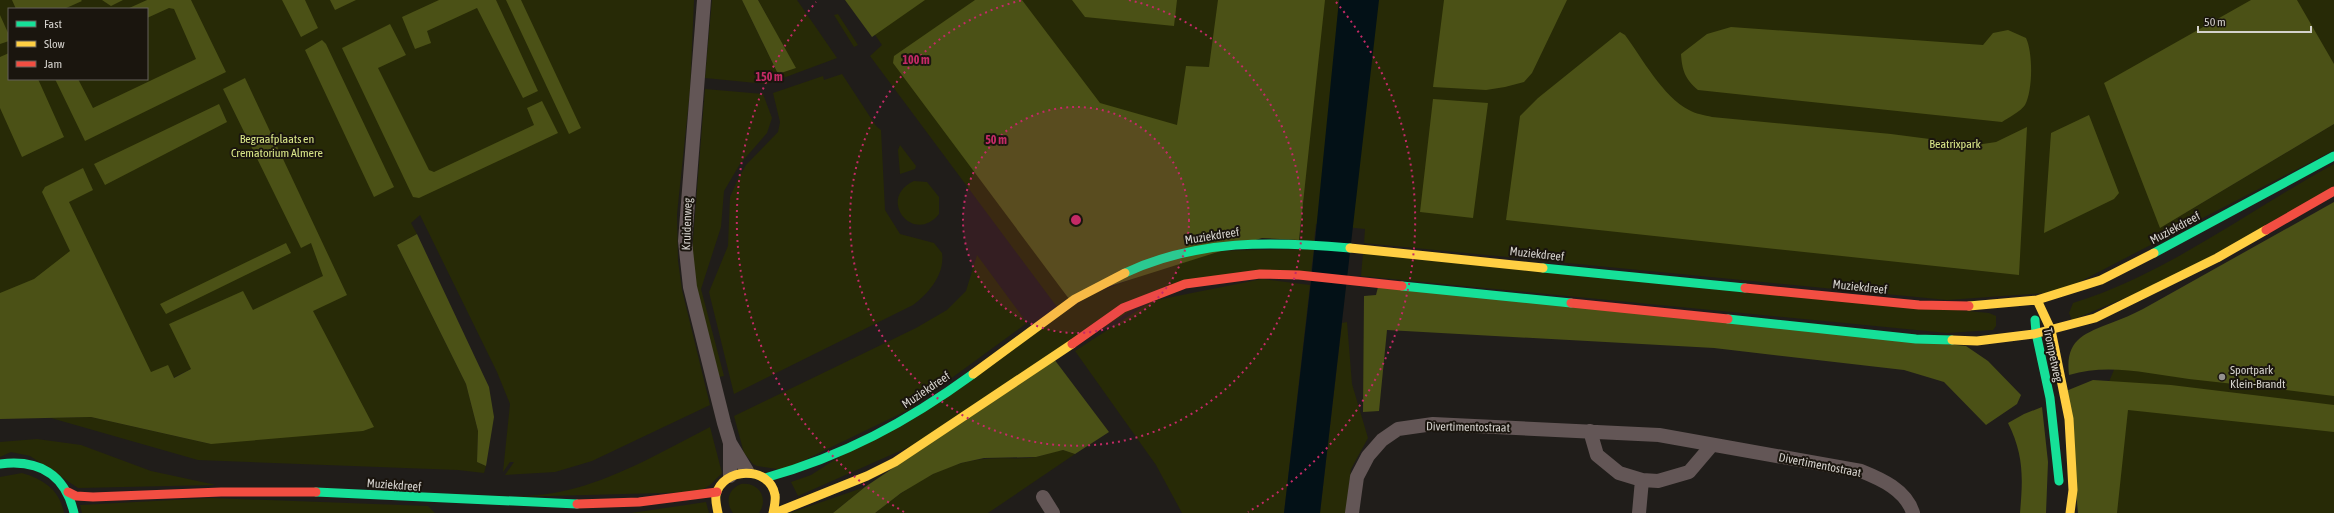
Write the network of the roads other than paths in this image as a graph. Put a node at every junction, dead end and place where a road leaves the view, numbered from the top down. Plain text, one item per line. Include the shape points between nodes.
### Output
1 (704, 0) edge
2 (2334, 156) edge
3 (2334, 191) edge
4 (2037, 300) junction
5 (2051, 330) junction
6 (2034, 334) junction
7 (1590, 431) junction
8 (730, 443) junction
9 (1712, 444) junction
10 (0, 464) edge
11 (747, 471) junction
12 (730, 476) junction
13 (765, 478) junction
14 (1642, 480) junction
15 (68, 492) junction
16 (717, 492) junction
17 (2059, 494) dead end
18 (1043, 497) dead end
19 (74, 513) edge
20 (718, 513) edge
21 (774, 513) edge
22 (1053, 513) edge
23 (1352, 513) edge
24 (1639, 513) edge
25 (1913, 513) edge
26 (2070, 513) edge

1 - 8 street, Kruidenweg via 687,218 687,265 690,287
2 - 4 main road, Muziekdreef via 2101,280
3 - 5 main road via 2218,258 2095,318
4 - 5 main road, Trompetweg
4 - 6 main road, Trompetweg
4 - 13 main road, Muziekdreef via 1975,306 1919,305 1296,243 1267,241 1199,248 1124,272 1075,299 924,407 850,449 791,473
5 - 6 main road
5 - 26 main road, Trompetweg via 2069,419 2073,490
6 - 17 main road, Trompetweg via 2045,369 2054,420
6 - 21 main road via 1977,341 1916,339 1299,275 1260,274 1185,284 1123,308 896,462
7 - 9 street, Divertimentostraat via 1659,435
7 - 14 street via 1597,455 1620,473
7 - 23 street, Divertimentostraat via 1433,424 1398,429 1382,440 1368,456 1357,477
8 - 11 street, Kruidenweg
8 - 12 street, Kruidenweg
9 - 14 street via 1689,472 1658,481
9 - 25 street, Divertimentostraat via 1862,471 1884,481 1900,493
10 - 15 main road via 27,462 43,468
11 - 12 main road
11 - 13 main road
12 - 16 main road via 724,480
13 - 21 main road via 775,495
14 - 24 street
15 - 16 main road, Muziekdreef via 76,496 93,497 298,492 575,511 616,509 701,498
15 - 19 main road
16 - 20 main road
18 - 22 street

